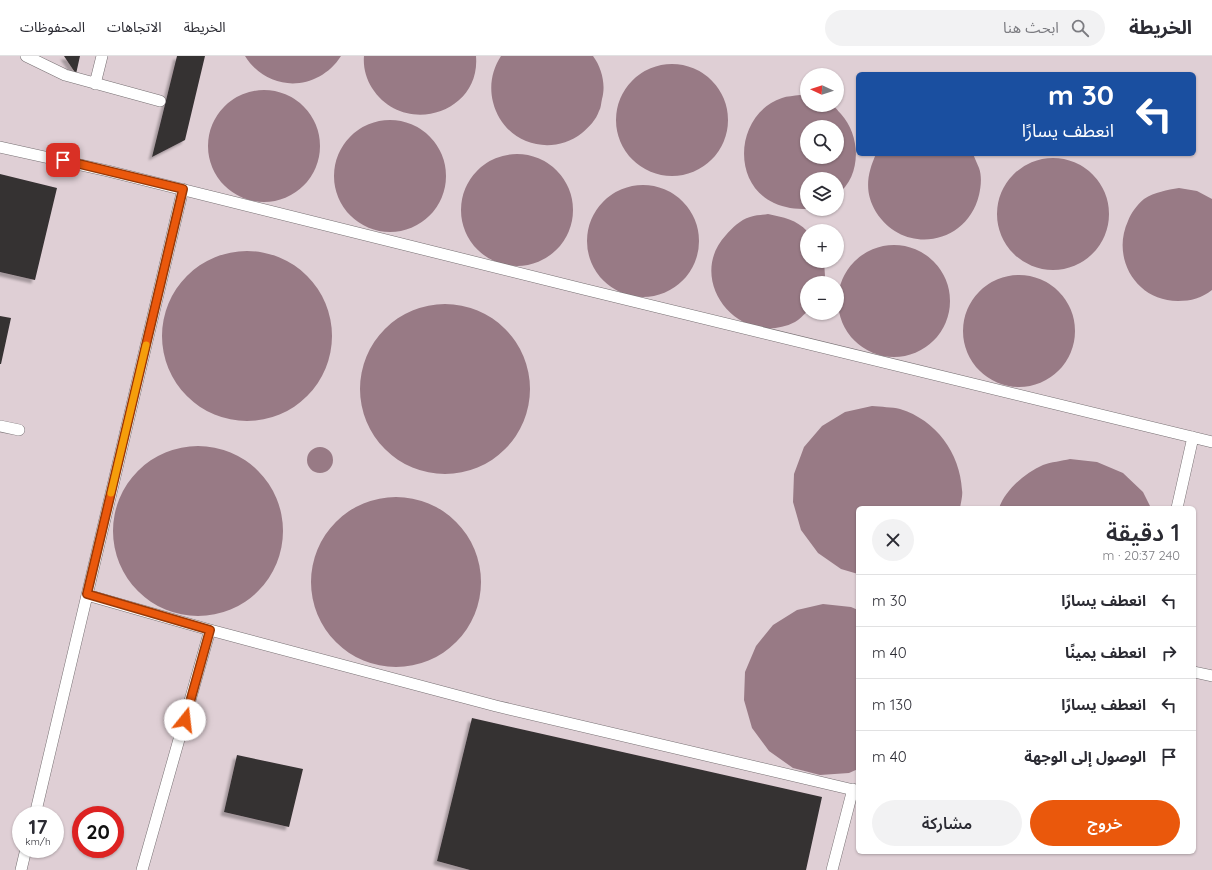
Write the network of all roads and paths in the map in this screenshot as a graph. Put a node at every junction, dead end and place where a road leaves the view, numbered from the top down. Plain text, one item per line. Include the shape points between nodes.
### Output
1 (26, 56) edge
2 (102, 56) edge
3 (95, 84) junction
4 (160, 102) dead end
5 (0, 147) edge
6 (183, 189) junction
7 (0, 426) edge
8 (20, 430) dead end
9 (1193, 437) junction
10 (1212, 442) edge
11 (1177, 506) edge
12 (87, 594) junction
13 (210, 630) junction
14 (1196, 672) edge
15 (1212, 676) edge
16 (855, 790) edge
17 (36, 806) edge
18 (24, 858) edge
19 (22, 870) edge
20 (142, 870) edge
21 (832, 870) edge

1 - 3 lane via 65,74
2 - 3 lane
3 - 4 lane
5 - 6 lane
6 - 9 lane
6 - 12 lane
7 - 8 lane
9 - 10 lane
9 - 11 lane
12 - 13 lane
12 - 17 lane
13 - 16 lane via 496,706
13 - 20 lane
14 - 15 lane
16 - 21 lane
18 - 19 lane

